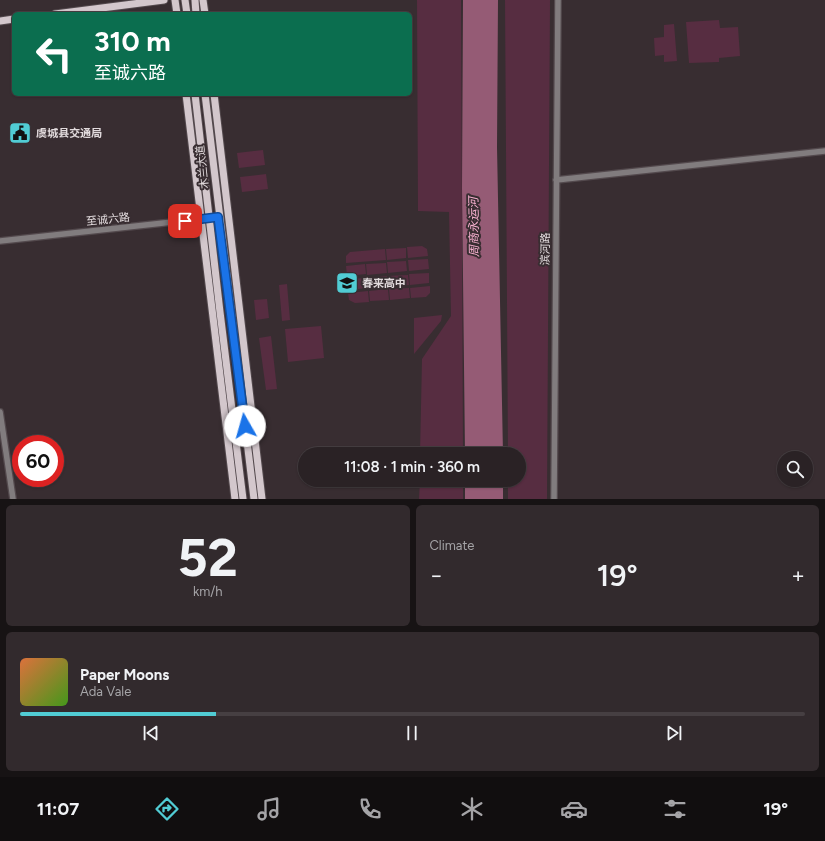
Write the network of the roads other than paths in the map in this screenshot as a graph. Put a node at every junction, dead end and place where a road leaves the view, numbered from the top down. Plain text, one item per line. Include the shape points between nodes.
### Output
1 (164, 0) edge
2 (175, 0) edge
3 (185, 0) edge
4 (194, 0) edge
5 (203, 0) edge
6 (558, 0) edge
7 (71, 12) edge
8 (176, 12) edge
9 (187, 12) edge
10 (196, 12) edge
11 (205, 12) edge
12 (12, 19) edge
13 (0, 21) edge
14 (186, 96) edge
15 (196, 96) edge
16 (205, 96) edge
17 (214, 96) edge
18 (825, 151) edge
19 (556, 180) junction
20 (218, 217) junction
21 (209, 218) junction
22 (201, 219) junction
23 (0, 241) edge
24 (0, 412) edge
25 (13, 499) edge
26 (235, 499) edge
27 (243, 499) edge
28 (254, 499) edge
29 (262, 499) edge
30 (554, 499) edge

1 - 7 main road
2 - 8 main road
3 - 9 main road
4 - 10 main road
5 - 11 main road
6 - 19 street, 滨河路
12 - 13 main road
14 - 22 main road
15 - 21 main road, 木兰大道
16 - 20 main road, 木兰大道
17 - 29 main road
18 - 19 street
19 - 30 street, 滨河路
20 - 21 street, 至诚六路
20 - 28 main road, 木兰大道
21 - 22 street, 至诚六路
21 - 27 main road, 木兰大道
22 - 23 street, 至诚六路
22 - 26 main road
24 - 25 street

